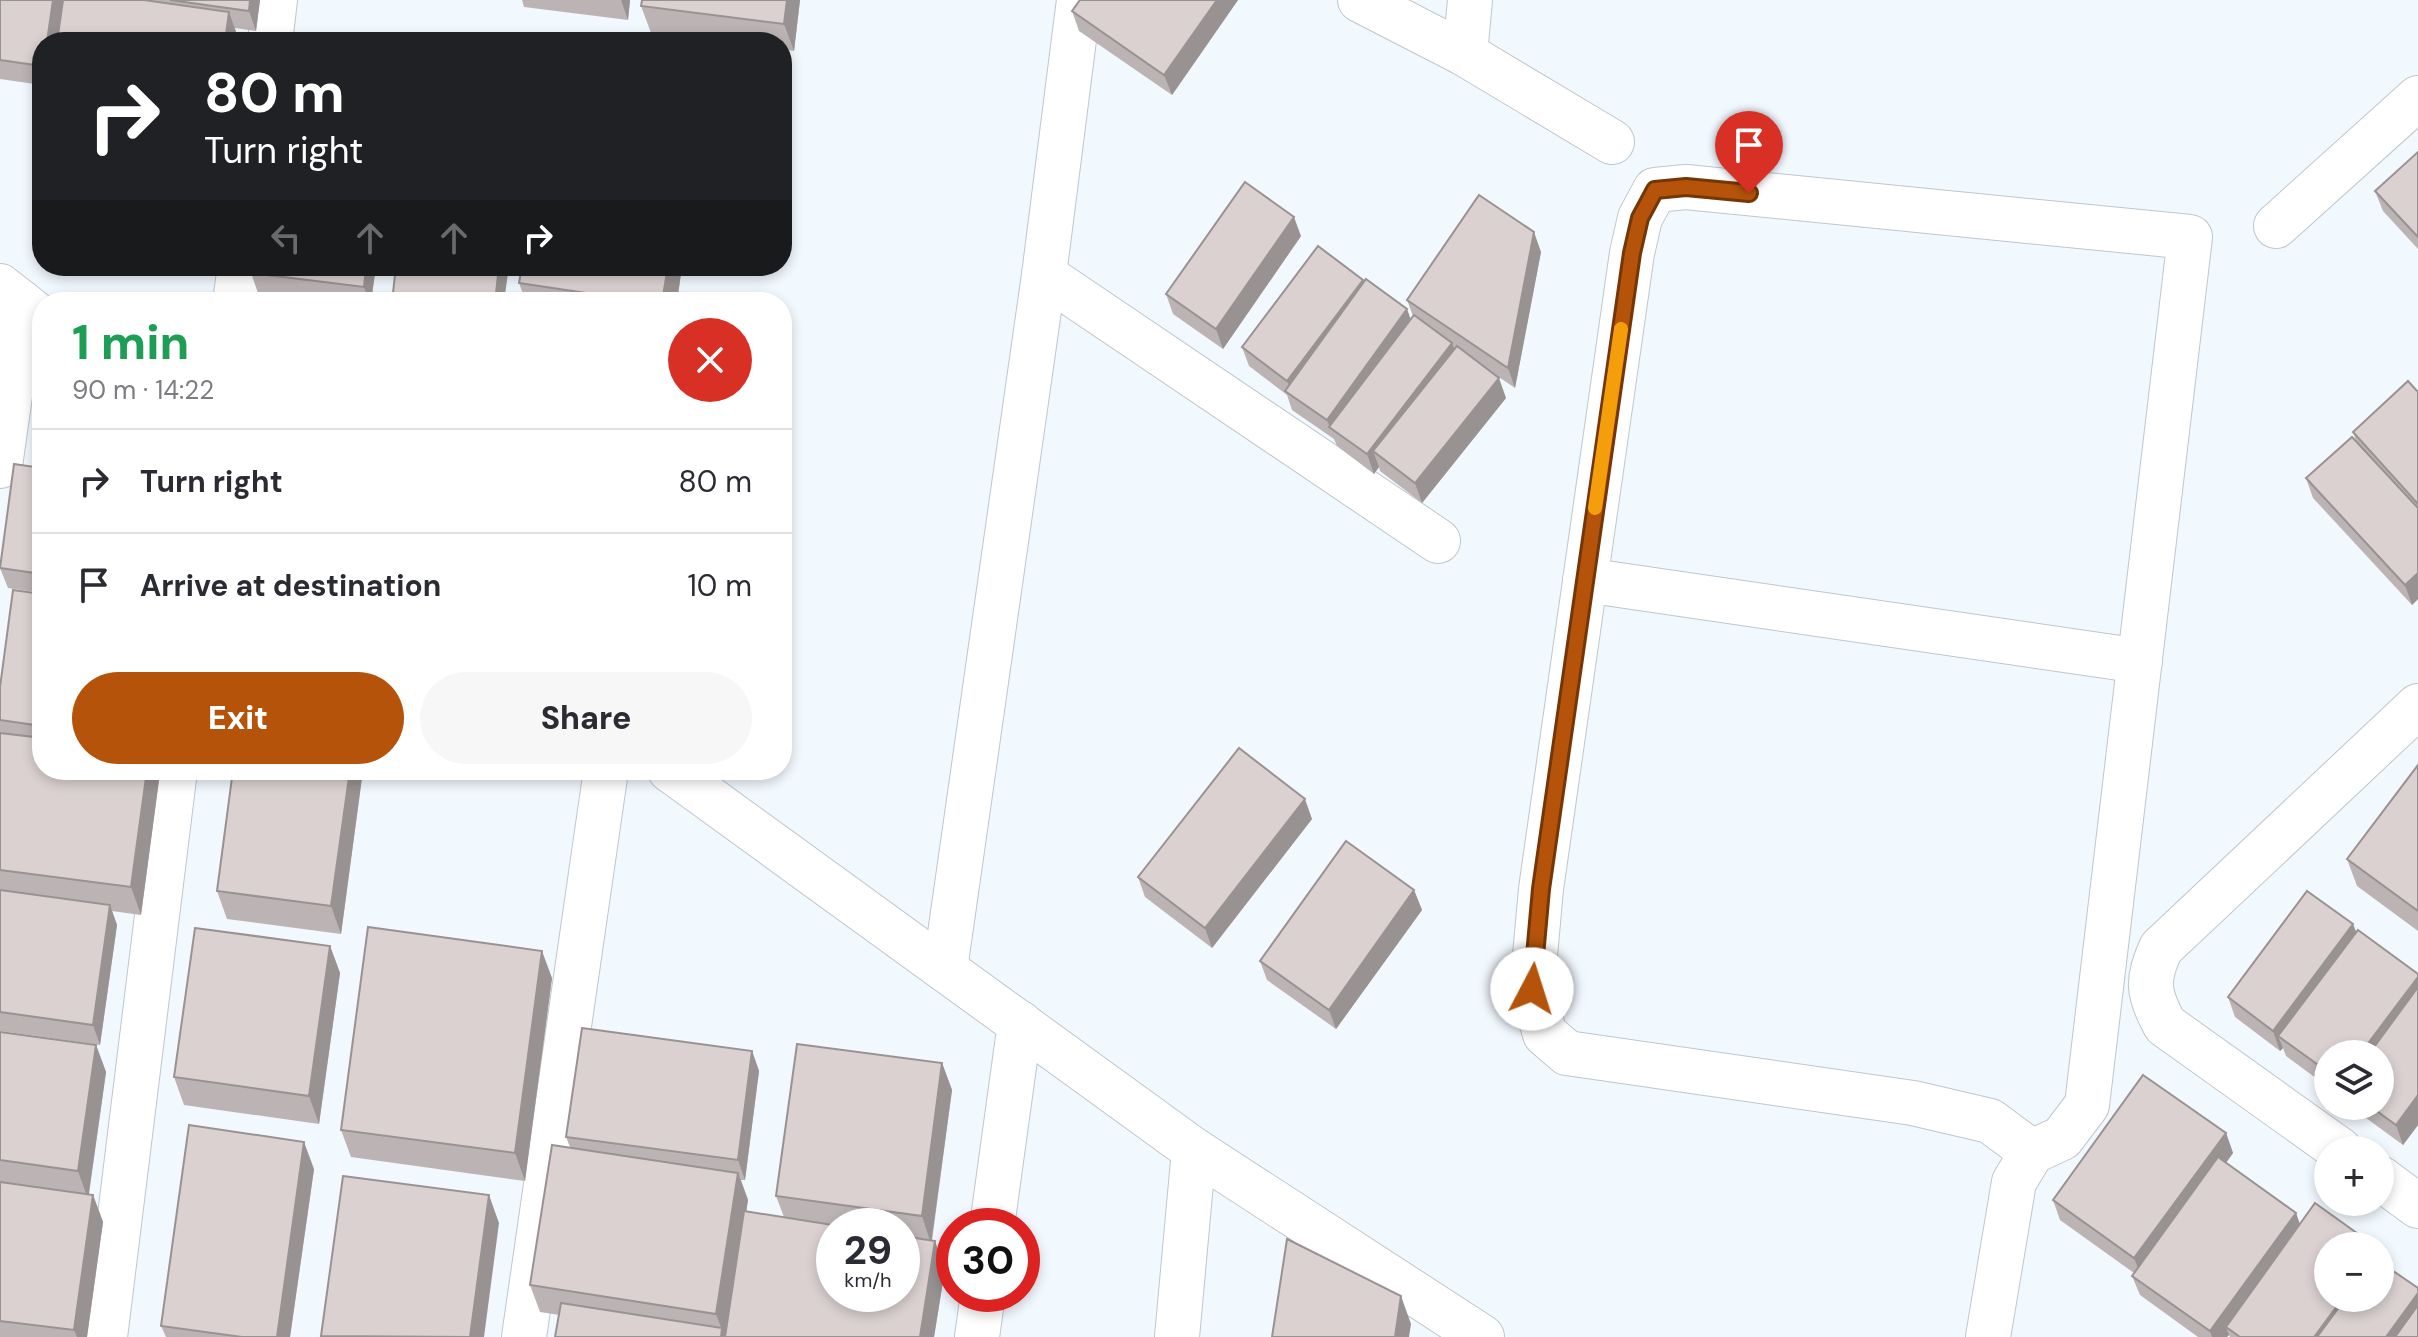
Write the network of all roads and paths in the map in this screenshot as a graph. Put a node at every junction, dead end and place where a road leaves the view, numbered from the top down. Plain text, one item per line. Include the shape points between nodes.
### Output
1 (275, 0) edge
2 (1079, 0) edge
3 (1360, 0) edge
4 (1470, 0) edge
5 (271, 32) edge
6 (1465, 54) junction
7 (2418, 98) edge
8 (1612, 142) dead end
9 (2276, 226) dead end
10 (1044, 275) junction
11 (22, 303) edge
12 (0, 466) edge
13 (1438, 541) dead end
14 (1585, 580) junction
15 (2140, 661) junction
16 (2418, 706) edge
17 (174, 780) edge
18 (605, 780) edge
19 (684, 780) edge
20 (945, 969) junction
21 (1020, 1023) junction
22 (2320, 1136) edge
23 (1194, 1150) junction
24 (2032, 1152) junction
25 (2394, 1188) edge
26 (2418, 1206) edge
27 (994, 1208) edge
28 (980, 1312) edge
29 (105, 1337) edge
30 (524, 1337) edge
31 (977, 1337) edge
32 (1177, 1337) edge
33 (1482, 1337) edge
34 (1988, 1337) edge

1 - 5 street
2 - 10 street
3 - 6 street
4 - 6 street
6 - 8 street
7 - 9 street
10 - 13 street
10 - 20 street
11 - 12 street
14 - 15 street
14 - 15 street via 1632,253 1640,218 1655,190 1686,187 2190,237
14 - 24 street via 1532,989 1545,1034 1567,1053 1913,1103 1990,1121
15 - 24 street via 2087,1105 2062,1138
16 - 22 street via 2161,948 2150,970 2154,1004 2165,1025
17 - 29 street
18 - 30 street
19 - 20 street
20 - 21 street
21 - 23 street
21 - 27 street
23 - 32 street
23 - 33 street
24 - 34 street via 2014,1182
25 - 26 street
28 - 31 street

